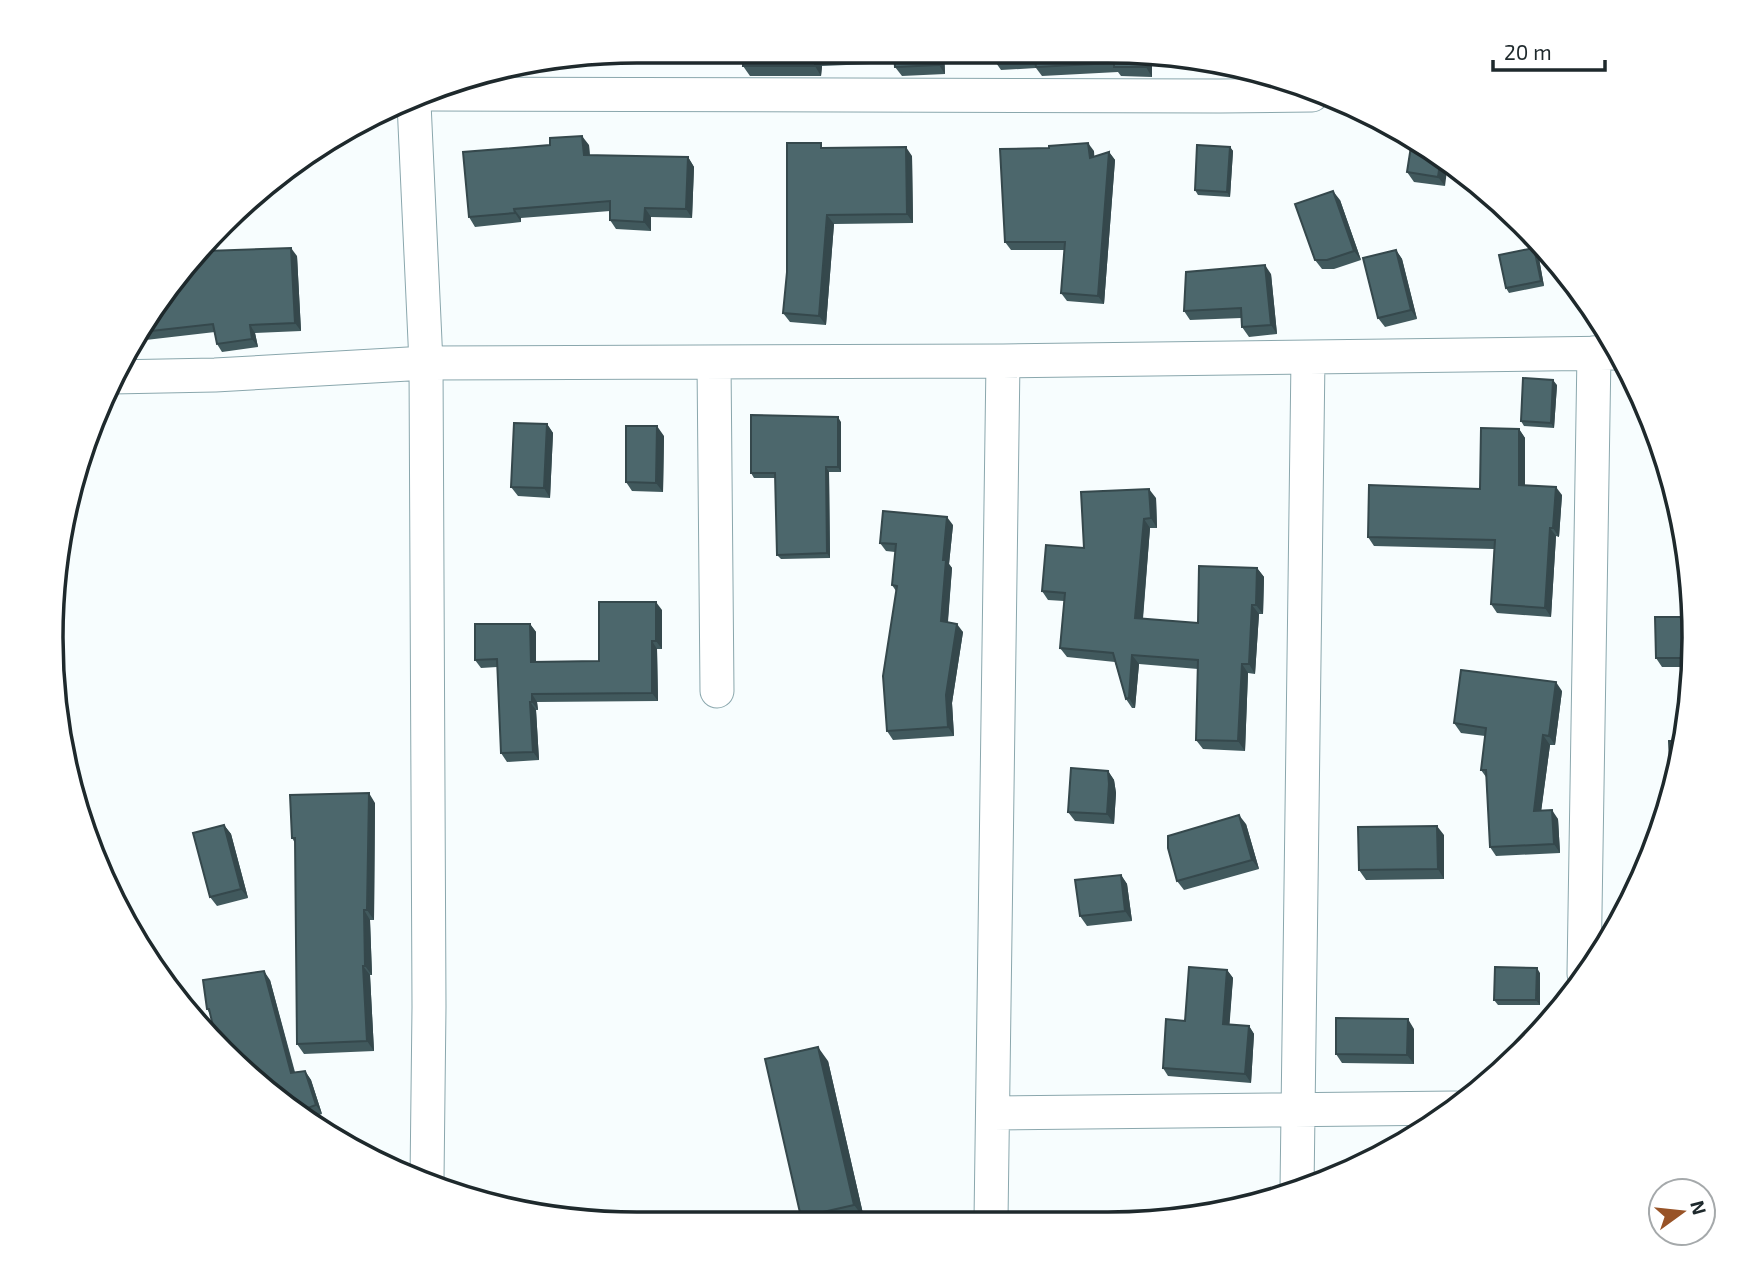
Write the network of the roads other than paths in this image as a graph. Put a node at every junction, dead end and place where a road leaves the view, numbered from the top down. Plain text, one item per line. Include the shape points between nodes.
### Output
1 (450, 94) edge
2 (1297, 95) edge
3 (414, 109) edge
4 (1606, 353) edge
5 (1308, 358) junction
6 (1003, 361) junction
7 (714, 362) junction
8 (426, 363) junction
9 (125, 377) edge
10 (717, 691) dead end
11 (1585, 958) edge
12 (1436, 1108) edge
13 (1298, 1110) junction
14 (993, 1113) junction
15 (427, 1172) edge
16 (1297, 1180) edge
17 (991, 1212) edge

1 - 2 street
3 - 8 street
4 - 5 street
4 - 11 street
5 - 6 street
5 - 13 street
6 - 7 street
6 - 14 street
7 - 8 street
7 - 10 street
8 - 9 street
8 - 15 street
12 - 13 street
13 - 14 street
13 - 16 street
14 - 17 street

